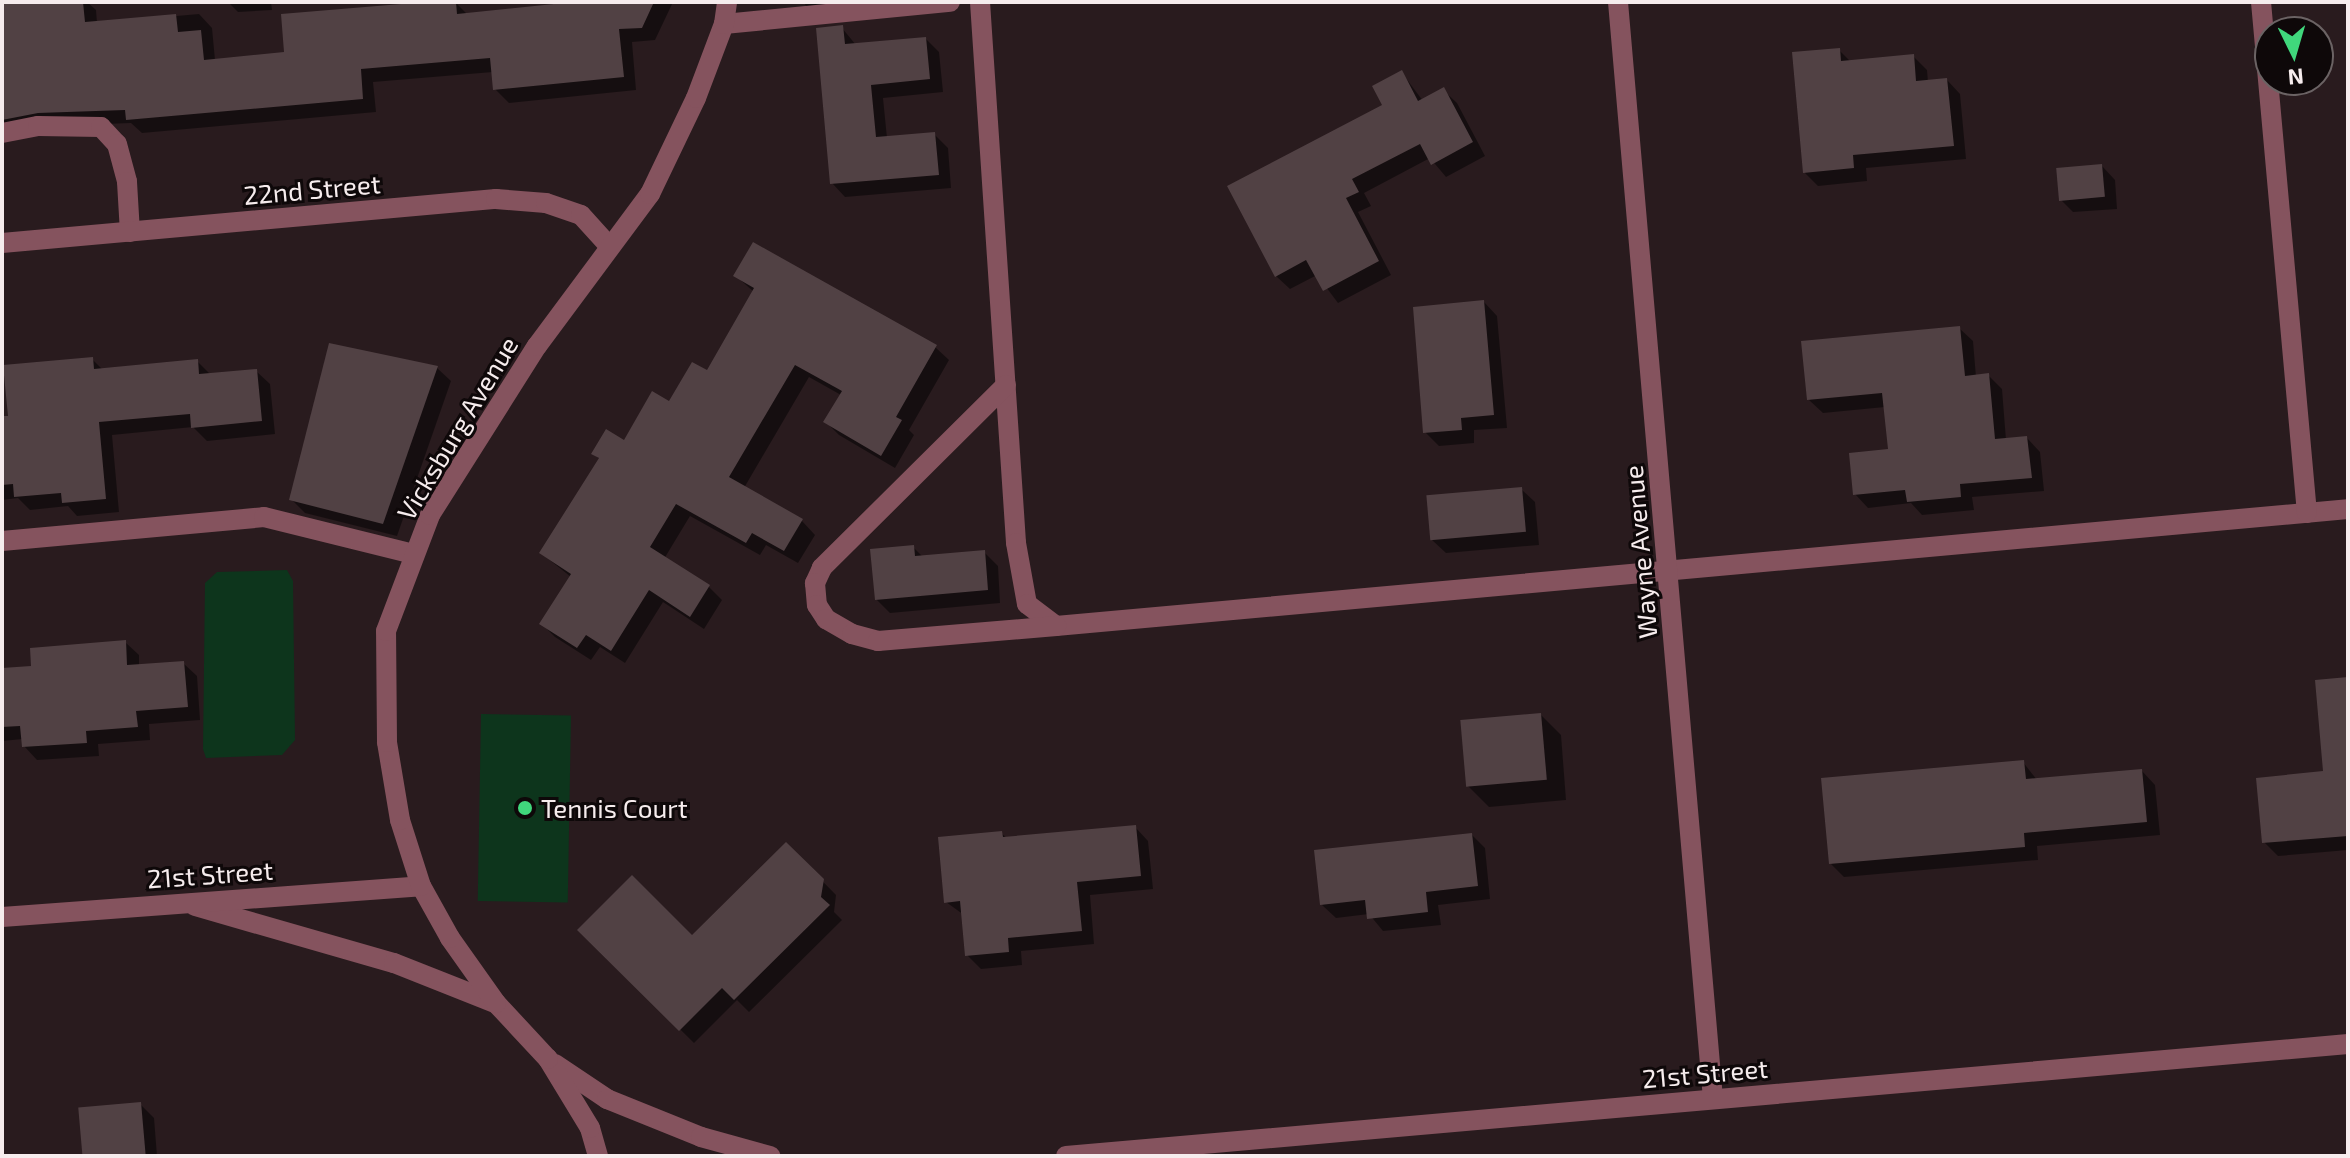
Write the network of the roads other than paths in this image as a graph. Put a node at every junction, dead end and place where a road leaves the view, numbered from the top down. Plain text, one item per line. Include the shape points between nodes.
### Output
1 (727, 2) edge
2 (950, 2) edge
3 (980, 2) edge
4 (1618, 2) edge
5 (2261, 2) edge
6 (724, 24) junction
7 (2, 133) edge
8 (130, 232) junction
9 (2, 243) edge
10 (610, 247) junction
11 (1006, 385) junction
12 (2348, 509) edge
13 (2307, 513) junction
14 (2, 541) edge
15 (414, 554) junction
16 (1668, 569) junction
17 (1056, 626) junction
18 (421, 886) junction
19 (180, 902) junction
20 (2, 917) edge
21 (496, 1003) junction
22 (2348, 1044) edge
23 (548, 1059) junction
24 (1713, 1098) junction
25 (598, 1156) edge
26 (770, 1156) edge
27 (1066, 1156) edge

1 - 6 street, Vicksburg Avenue
2 - 6 street
3 - 11 street
4 - 16 street, Wayne Avenue
5 - 13 street
6 - 10 street, Vicksburg Avenue via 650,194
7 - 8 street via 38,126 101,127 117,144 127,182
8 - 9 street, 22nd Street
8 - 10 street, 22nd Street via 496,199 546,203 581,215
10 - 15 street, Vicksburg Avenue via 537,346 430,515
11 - 17 street via 1016,543 1027,604
11 - 17 street via 822,568 815,583 817,605 826,619 878,641
12 - 13 street
13 - 16 street
14 - 15 street via 264,517
15 - 18 street, Vicksburg Avenue via 386,631 384,677 387,742 400,820
16 - 17 street
16 - 24 street, Wayne Avenue
18 - 19 street, 21st Street
18 - 21 street, Vicksburg Avenue
19 - 20 street, 21st Street
19 - 21 street via 394,963
21 - 23 street, Vicksburg Avenue
22 - 24 street, 21st Street
23 - 25 street, Vicksburg Avenue via 590,1128
23 - 26 street via 607,1099 701,1137
24 - 27 street, 21st Street

